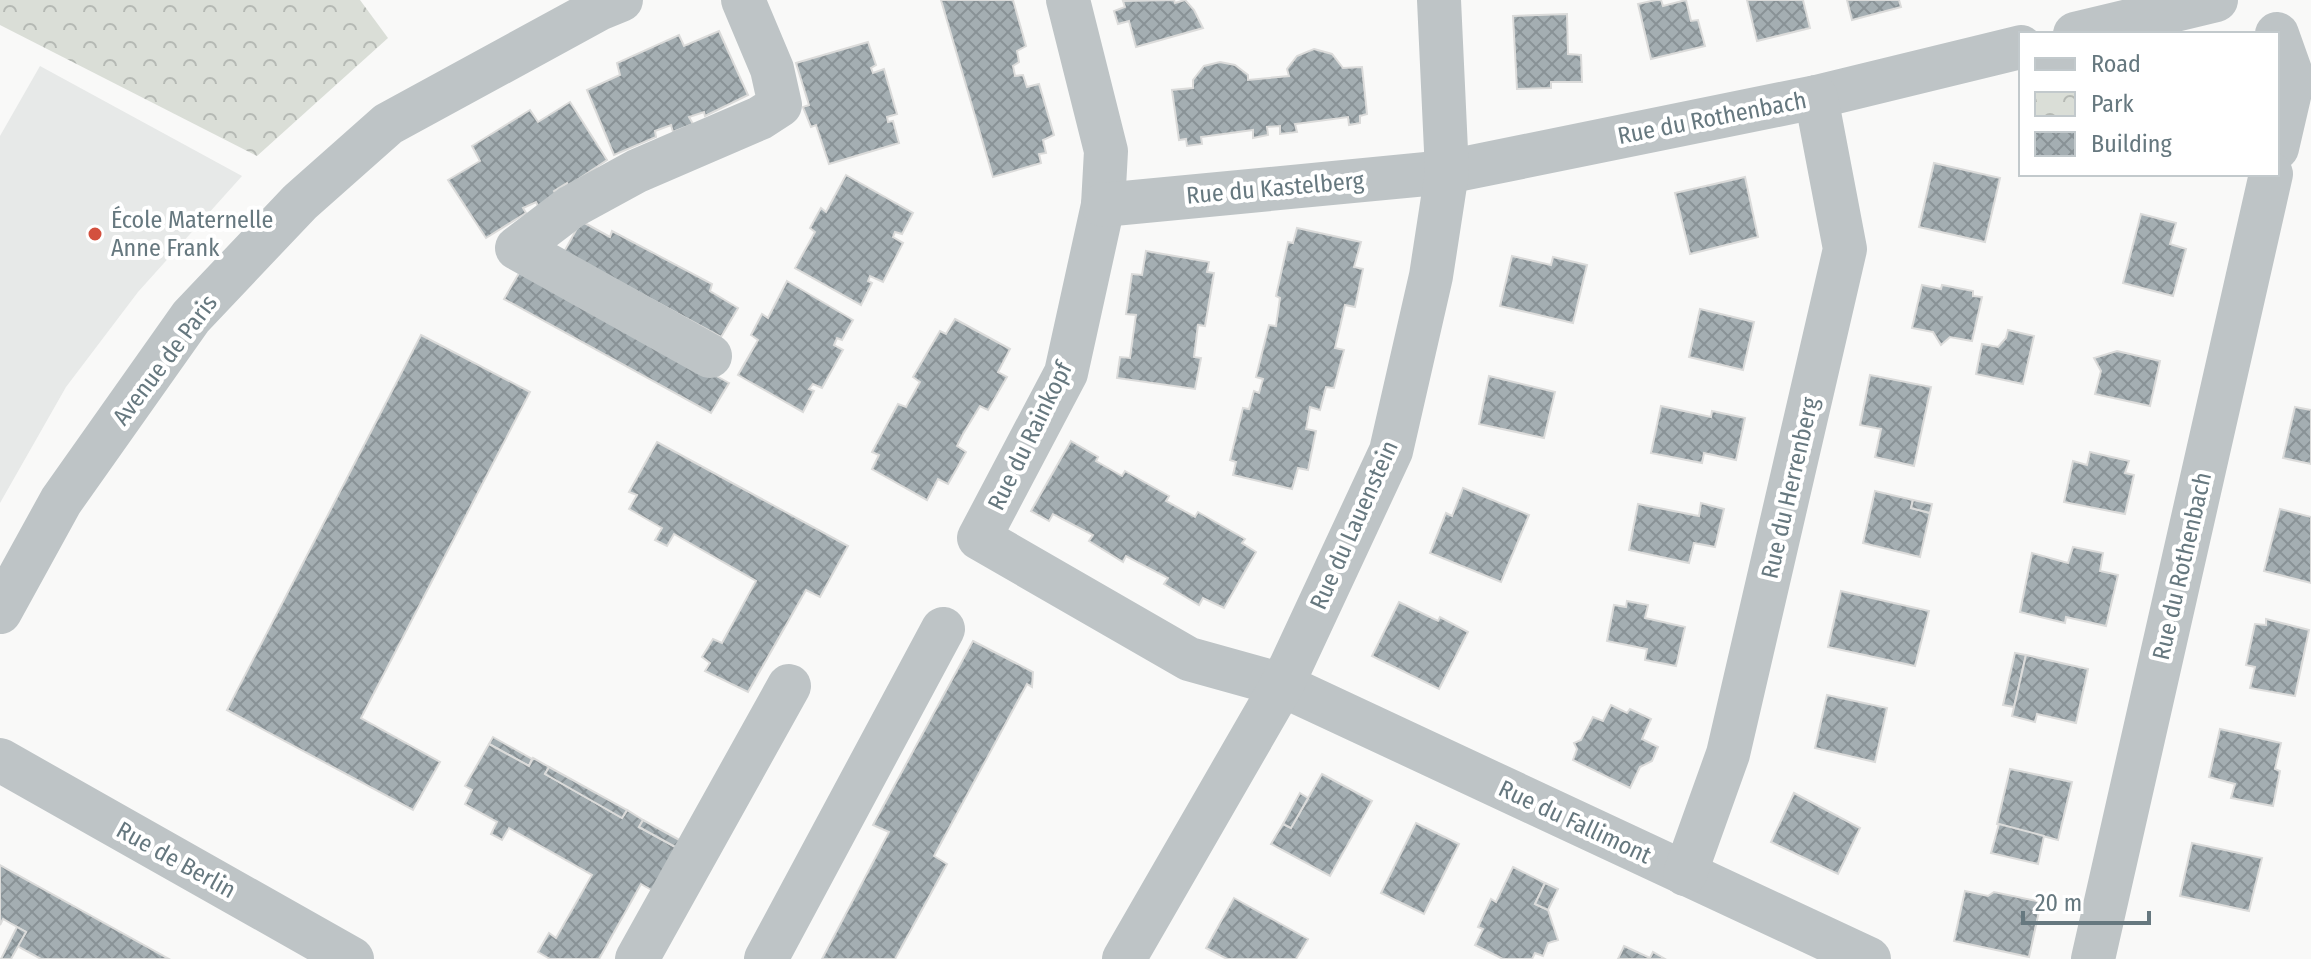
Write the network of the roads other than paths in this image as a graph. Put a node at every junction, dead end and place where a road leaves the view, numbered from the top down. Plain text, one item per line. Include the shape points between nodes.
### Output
1 (621, 0) edge
2 (743, 0) edge
3 (1068, 0) edge
4 (1439, 0) edge
5 (2216, 0) edge
6 (2226, 0) edge
7 (2083, 32) edge
8 (2276, 32) edge
9 (2279, 40) edge
10 (2019, 47) edge
11 (1816, 97) junction
12 (2279, 139) edge
13 (1447, 172) junction
14 (2271, 176) edge
15 (1103, 205) junction
16 (710, 356) dead end
17 (0, 612) edge
18 (943, 629) dead end
19 (1282, 685) junction
20 (789, 686) dead end
21 (0, 760) edge
22 (1685, 874) junction
23 (352, 959) edge
24 (637, 959) edge
25 (766, 959) edge
26 (1124, 959) edge
27 (1869, 959) edge
28 (2093, 959) edge

1 - 17 street, Avenue de Paris via 388,124 300,202 191,317 61,501
2 - 16 street via 772,69 780,105 637,171 571,207 517,248
3 - 15 street, Rue du Rainkopf via 1106,151
4 - 13 street, Rue du Lauenstein
5 - 7 street
6 - 8 street
9 - 12 street via 2293,79
10 - 11 street, Rue du Rothenbach
11 - 13 street, Rue du Rothenbach
11 - 22 street, Rue du Herrenberg via 1845,249 1728,754
13 - 15 street, Rue du Kastelberg
13 - 19 street, Rue du Lauenstein via 1431,276 1391,451
14 - 28 street, Rue du Rothenbach
15 - 19 street, Rue du Rainkopf via 1066,373 979,538 1189,659
18 - 25 street
19 - 22 street, Rue du Fallimont
19 - 26 street, Rue du Lauenstein
20 - 24 street
21 - 23 street, Rue de Berlin
22 - 27 street, Rue du Fallimont

